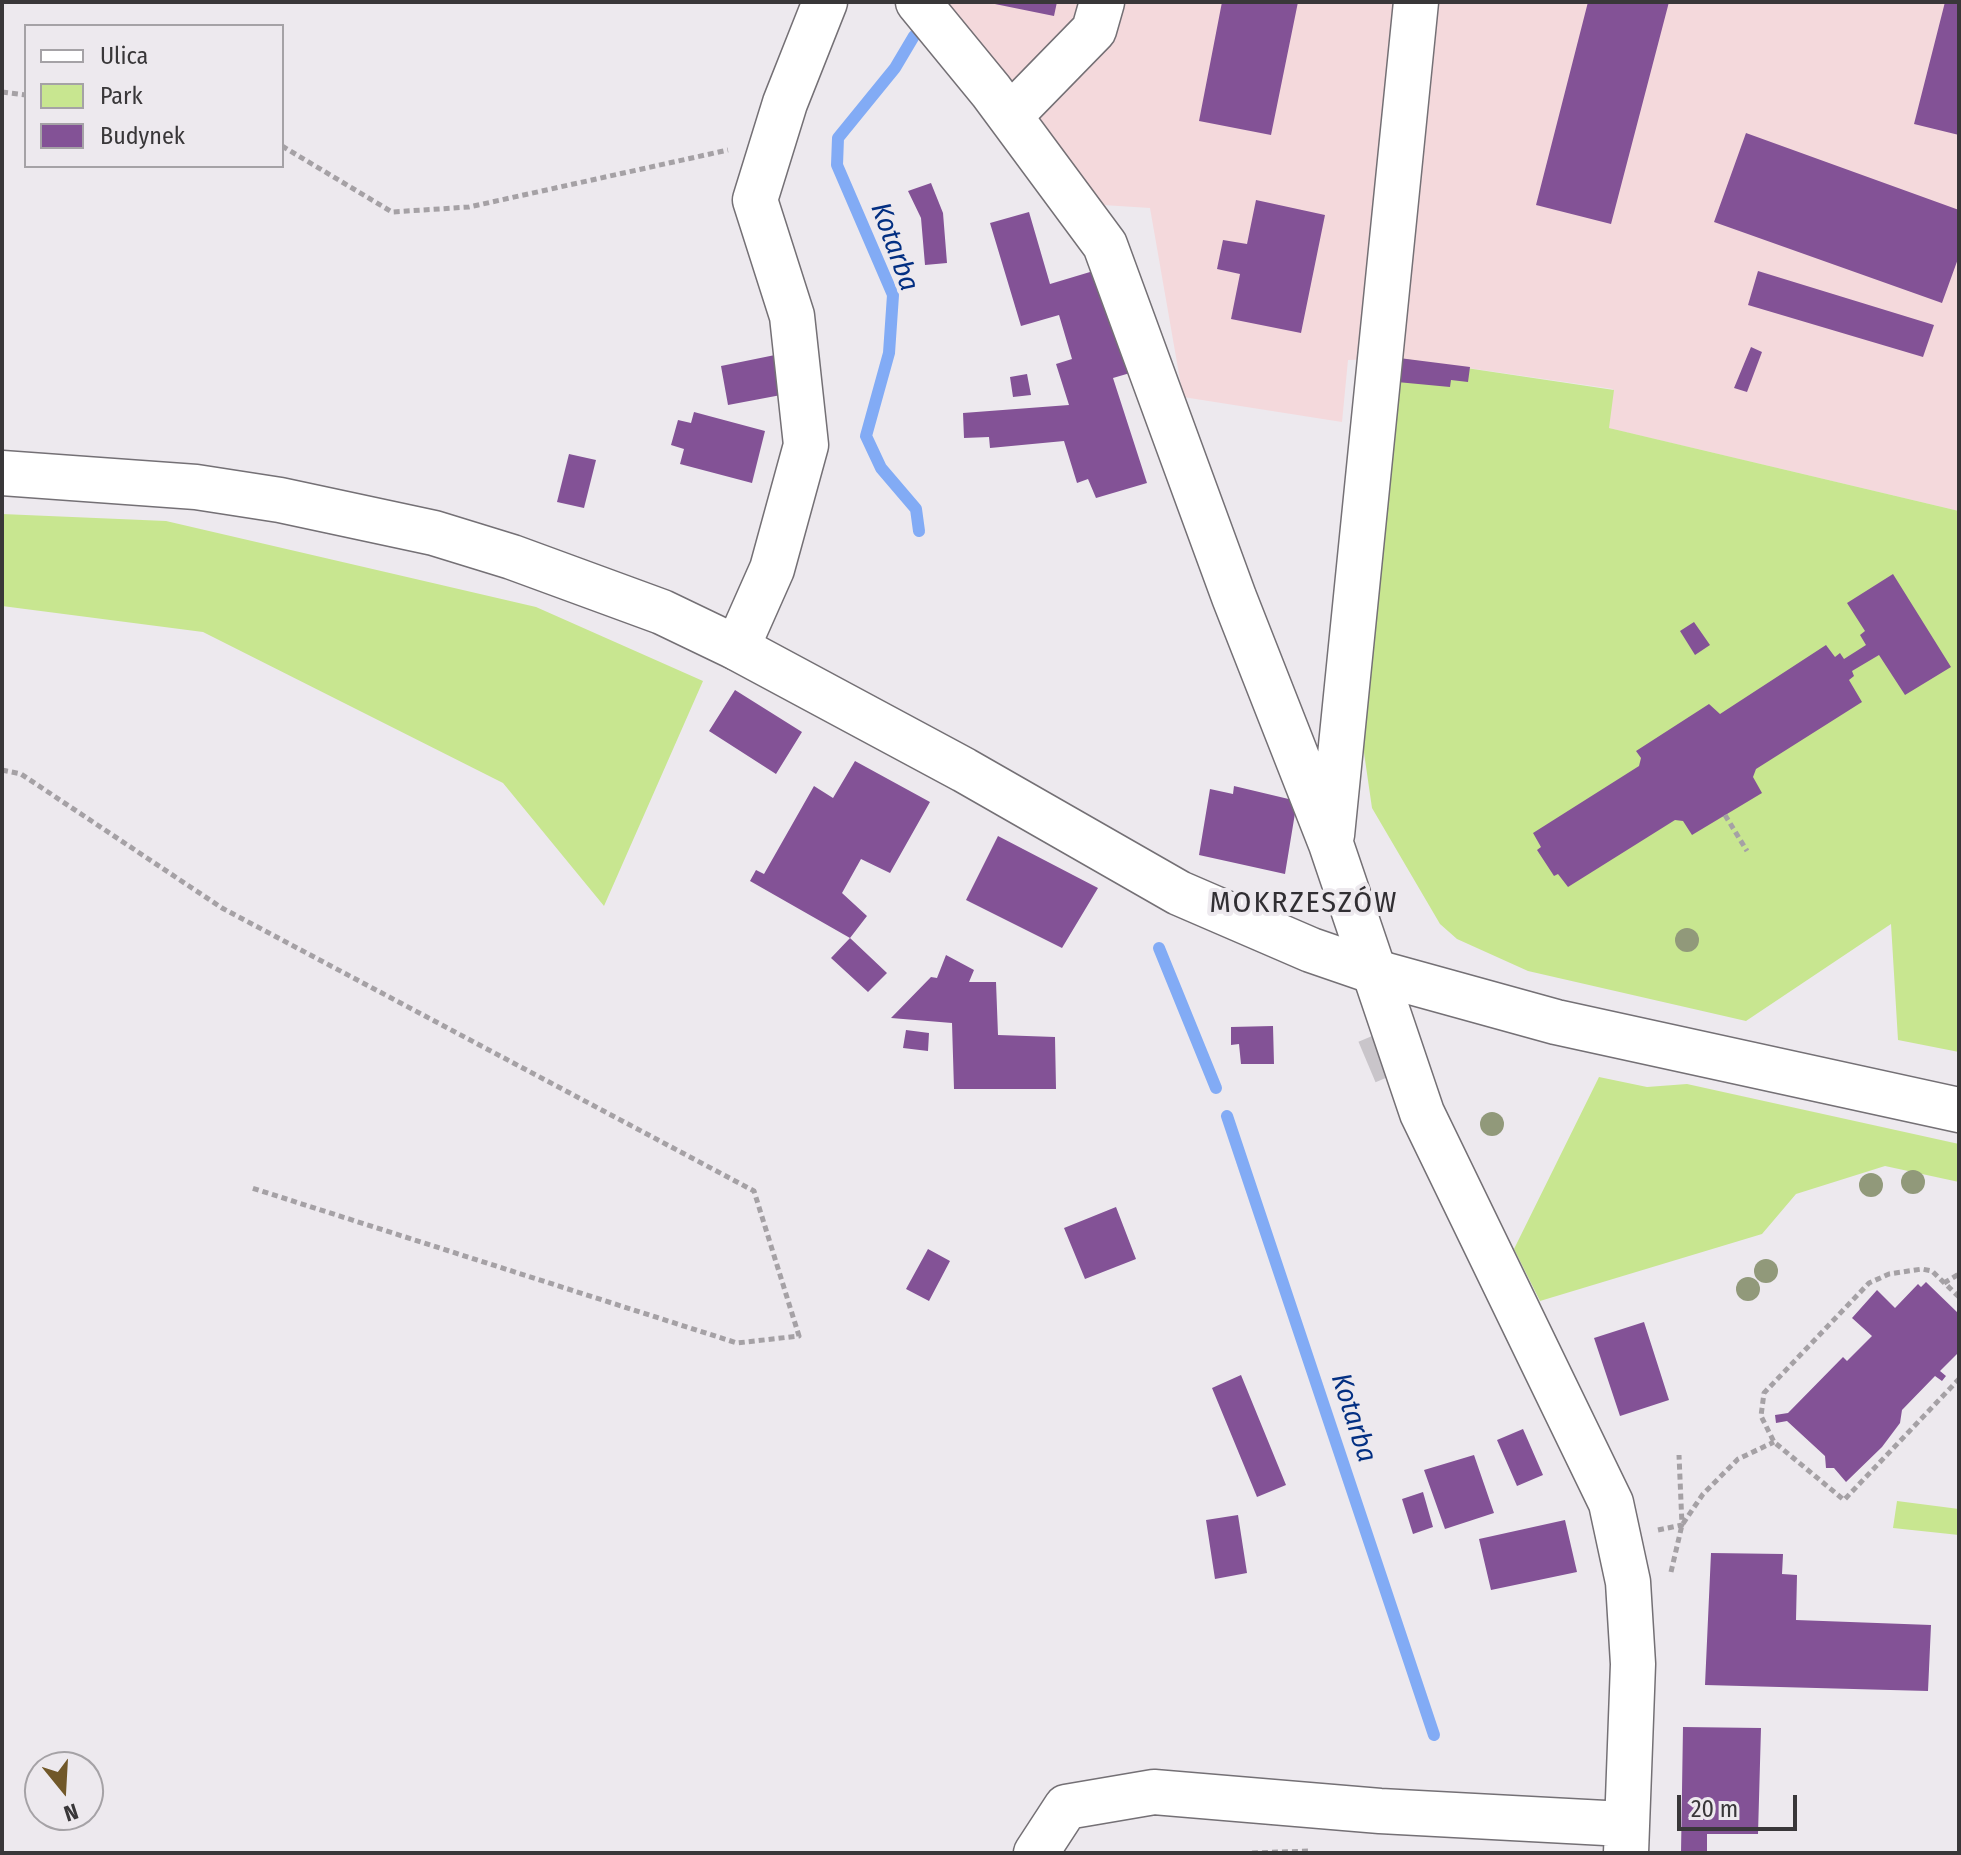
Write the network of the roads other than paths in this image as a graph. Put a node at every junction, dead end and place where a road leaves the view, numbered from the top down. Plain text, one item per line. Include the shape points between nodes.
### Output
1 (825, 2) edge
2 (918, 2) edge
3 (1102, 2) edge
4 (1416, 2) edge
5 (1010, 116) junction
6 (2, 473) edge
7 (737, 648) junction
8 (1331, 844) junction
9 (1375, 972) junction
10 (1959, 1110) edge
11 (1625, 1838) edge
12 (1036, 1853) edge

1 - 7 street via 755,200 792,316 806,445 772,569
2 - 5 street
3 - 5 street via 1094,30
4 - 8 street
5 - 8 street via 1105,245
6 - 7 street via 196,487 434,533 588,582
7 - 9 street via 1179,893
8 - 9 street
9 - 10 street via 1556,1022
9 - 11 street via 1422,1113 1611,1503 1628,1582 1633,1664
11 - 12 street via 1154,1792 1066,1807

